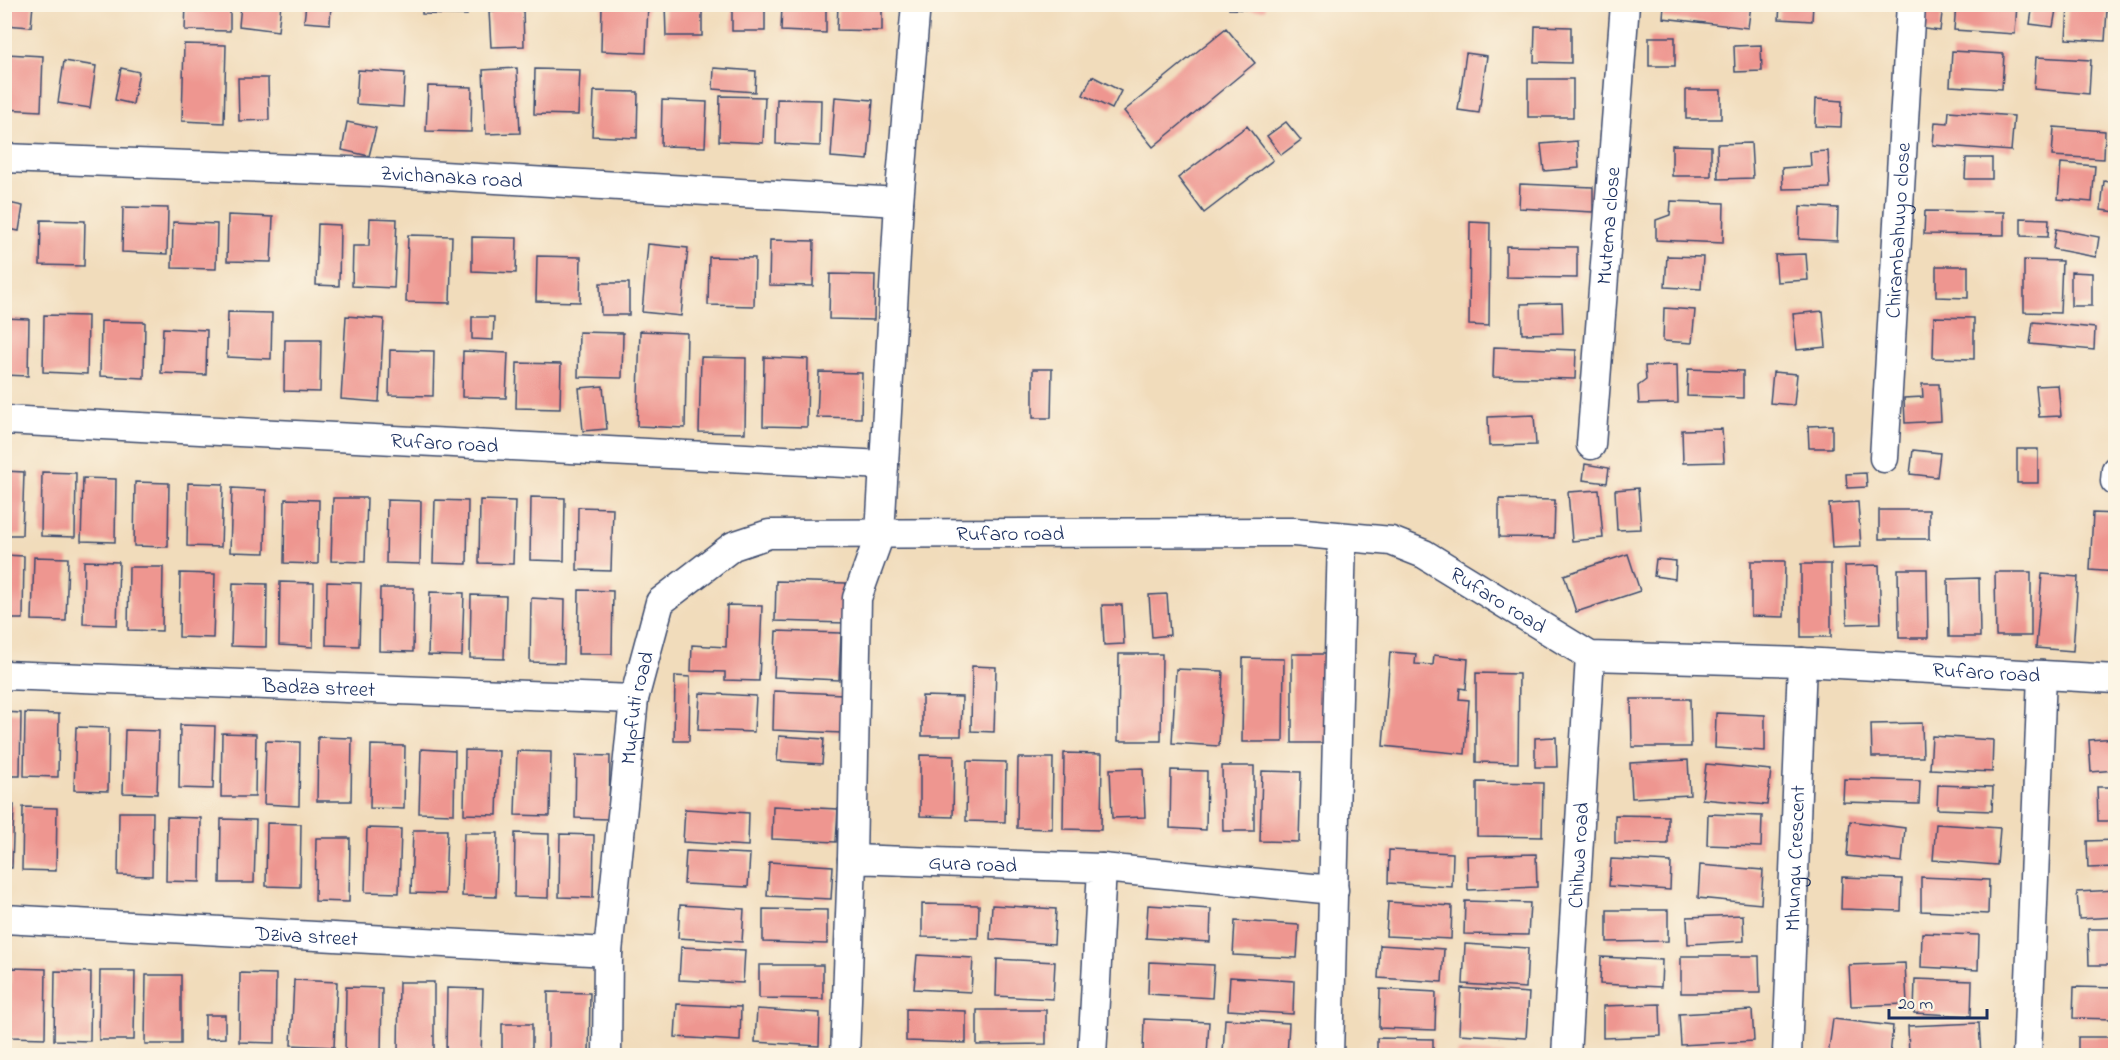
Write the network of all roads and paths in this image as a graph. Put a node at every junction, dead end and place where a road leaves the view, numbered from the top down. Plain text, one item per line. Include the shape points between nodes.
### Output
1 (916, 4) edge
2 (1625, 4) edge
3 (1911, 4) edge
4 (4, 158) edge
5 (899, 201) junction
6 (4, 420) edge
7 (1591, 444) dead end
8 (1884, 458) dead end
9 (884, 465) junction
10 (2115, 470) edge
11 (2115, 481) edge
12 (880, 534) junction
13 (1342, 537) junction
14 (1590, 656) junction
15 (1802, 662) junction
16 (4, 675) edge
17 (2042, 675) junction
18 (2115, 679) edge
19 (634, 699) junction
20 (852, 859) junction
21 (1102, 867) junction
22 (1334, 890) junction
23 (4, 919) edge
24 (608, 952) junction
25 (607, 1056) edge
26 (845, 1056) edge
27 (1092, 1056) edge
28 (1329, 1056) edge
29 (1566, 1056) edge
30 (1787, 1056) edge
31 (2027, 1056) edge

1 - 5 street
2 - 7 street, Mutema close
3 - 8 street, Chirambahuyo close
4 - 5 street, Zvichanaka road via 374,172
5 - 9 street
6 - 9 street, Rufaro road
9 - 12 street
10 - 11 street
12 - 13 street, Rufaro road via 1294,532
12 - 19 street, Mupfuti road via 769,534 733,546 660,602
12 - 20 street via 857,598
13 - 14 street, Rufaro road via 1391,541 1424,554
13 - 22 street
14 - 15 street, Rufaro road
14 - 29 street, Chihwa road
15 - 17 street, Rufaro road
15 - 30 street, Mhungu Crescent
16 - 19 street, Badza street
17 - 18 street, Rufaro road
17 - 31 street
19 - 24 street, Mupfuti road
20 - 21 street, Gura road
20 - 26 street
21 - 22 street, Gura road
21 - 27 street
22 - 28 street
23 - 24 street, Dziva street
24 - 25 street, Mupfuti road

